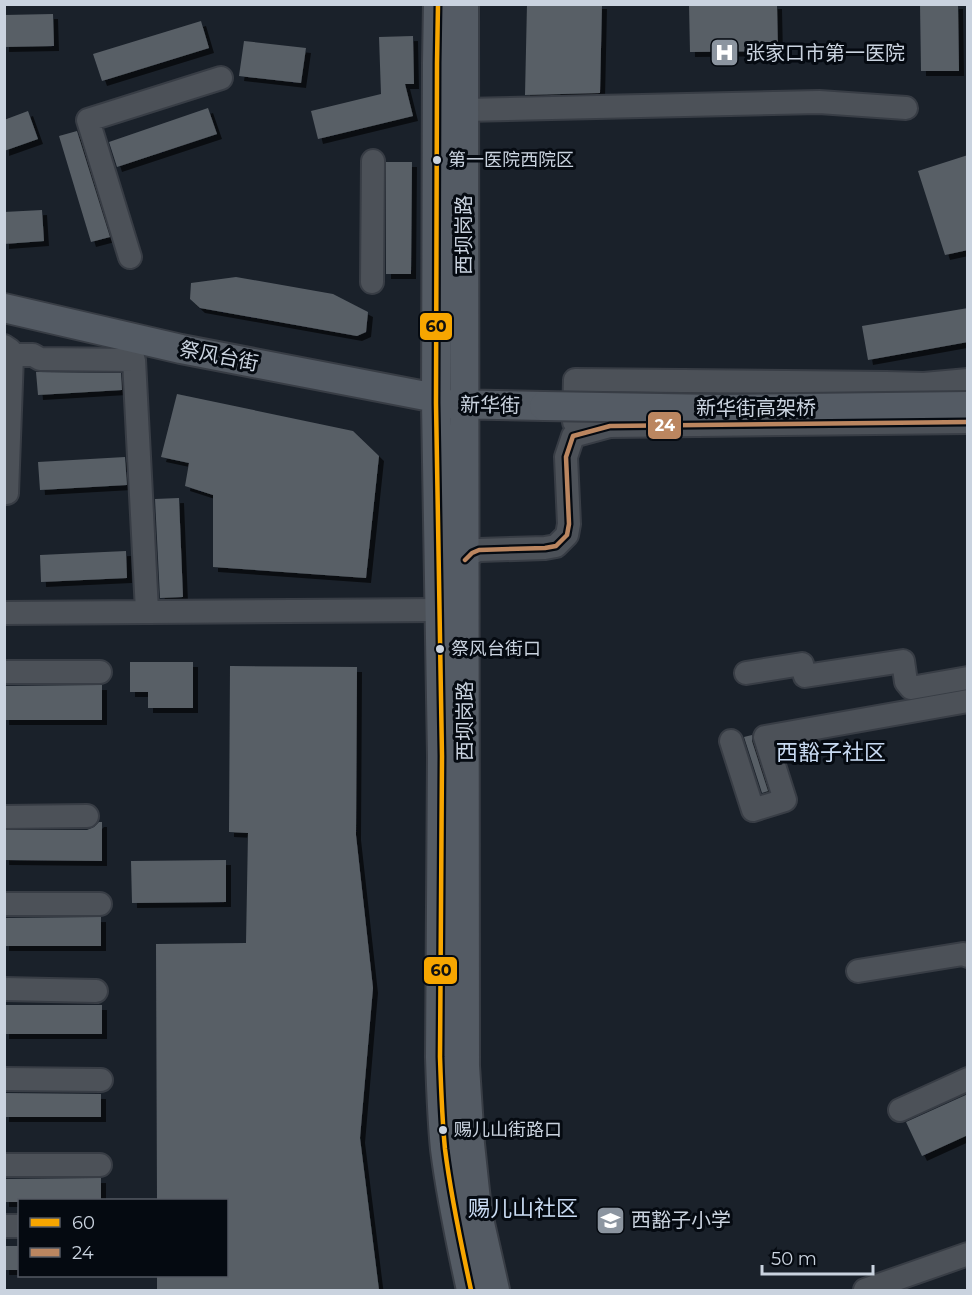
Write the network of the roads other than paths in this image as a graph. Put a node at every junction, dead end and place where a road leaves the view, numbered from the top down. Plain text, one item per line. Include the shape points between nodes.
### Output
1 (438, 4) edge
2 (464, 4) edge
3 (221, 78) dead end
4 (906, 108) dead end
5 (464, 110) junction
6 (374, 162) dead end
7 (130, 257) dead end
8 (372, 282) dead end
9 (4, 308) edge
10 (8, 360) edge
11 (968, 380) edge
12 (886, 384) junction
13 (968, 397) edge
14 (436, 398) junction
15 (465, 399) junction
16 (544, 401) junction
17 (968, 406) edge
18 (7, 416) edge
19 (885, 422) junction
20 (968, 422) edge
21 (573, 436) junction
22 (6, 489) edge
23 (465, 560) junction
24 (439, 610) junction
25 (147, 611) junction
26 (4, 612) edge
27 (4, 672) edge
28 (100, 672) dead end
29 (746, 673) dead end
30 (968, 678) edge
31 (968, 701) edge
32 (731, 741) dead end
33 (87, 816) dead end
34 (4, 817) edge
35 (4, 904) edge
36 (100, 904) dead end
37 (968, 956) edge
38 (858, 971) dead end
39 (4, 989) edge
40 (96, 991) dead end
41 (4, 1079) edge
42 (968, 1079) edge
43 (101, 1080) dead end
44 (900, 1110) dead end
45 (4, 1164) edge
46 (100, 1165) dead end
47 (968, 1254) edge
48 (471, 1290) edge
49 (495, 1290) edge
50 (866, 1290) edge

1 - 14 main road, 西坝岗路
2 - 5 main road, 西坝岗路
3 - 7 street via 88,120
4 - 5 street via 819,102
5 - 15 main road, 西坝岗路
6 - 8 street
9 - 14 main road, 祭风台街 via 181,349
10 - 18 street
10 - 25 street via 33,355 40,359 134,360
11 - 12 street
12 - 19 street
12 - 21 street via 575,380
13 - 16 main road, 新华街高架桥
14 - 15 main road, 新华街
14 - 24 main road, 西坝岗路
15 - 16 main road, 新华街
15 - 23 main road, 西坝岗路
16 - 17 main road, 新华街高架桥, bridge via 718,409
18 - 22 street
19 - 20 street
19 - 21 street via 610,426
21 - 23 street via 566,457 569,524 563,540 545,548 479,550
23 - 49 main road, 西坝岗路 via 465,1066 477,1210
24 - 25 street
24 - 48 main road, 西坝岗路 via 441,1102 445,1150
25 - 26 street
27 - 28 street
29 - 30 street via 802,664 805,676 903,661 906,682 911,688
31 - 32 street via 765,737 785,800 753,810
33 - 34 street
35 - 36 street
37 - 38 street
39 - 40 street
41 - 43 street
42 - 44 street
45 - 46 street
47 - 50 street

